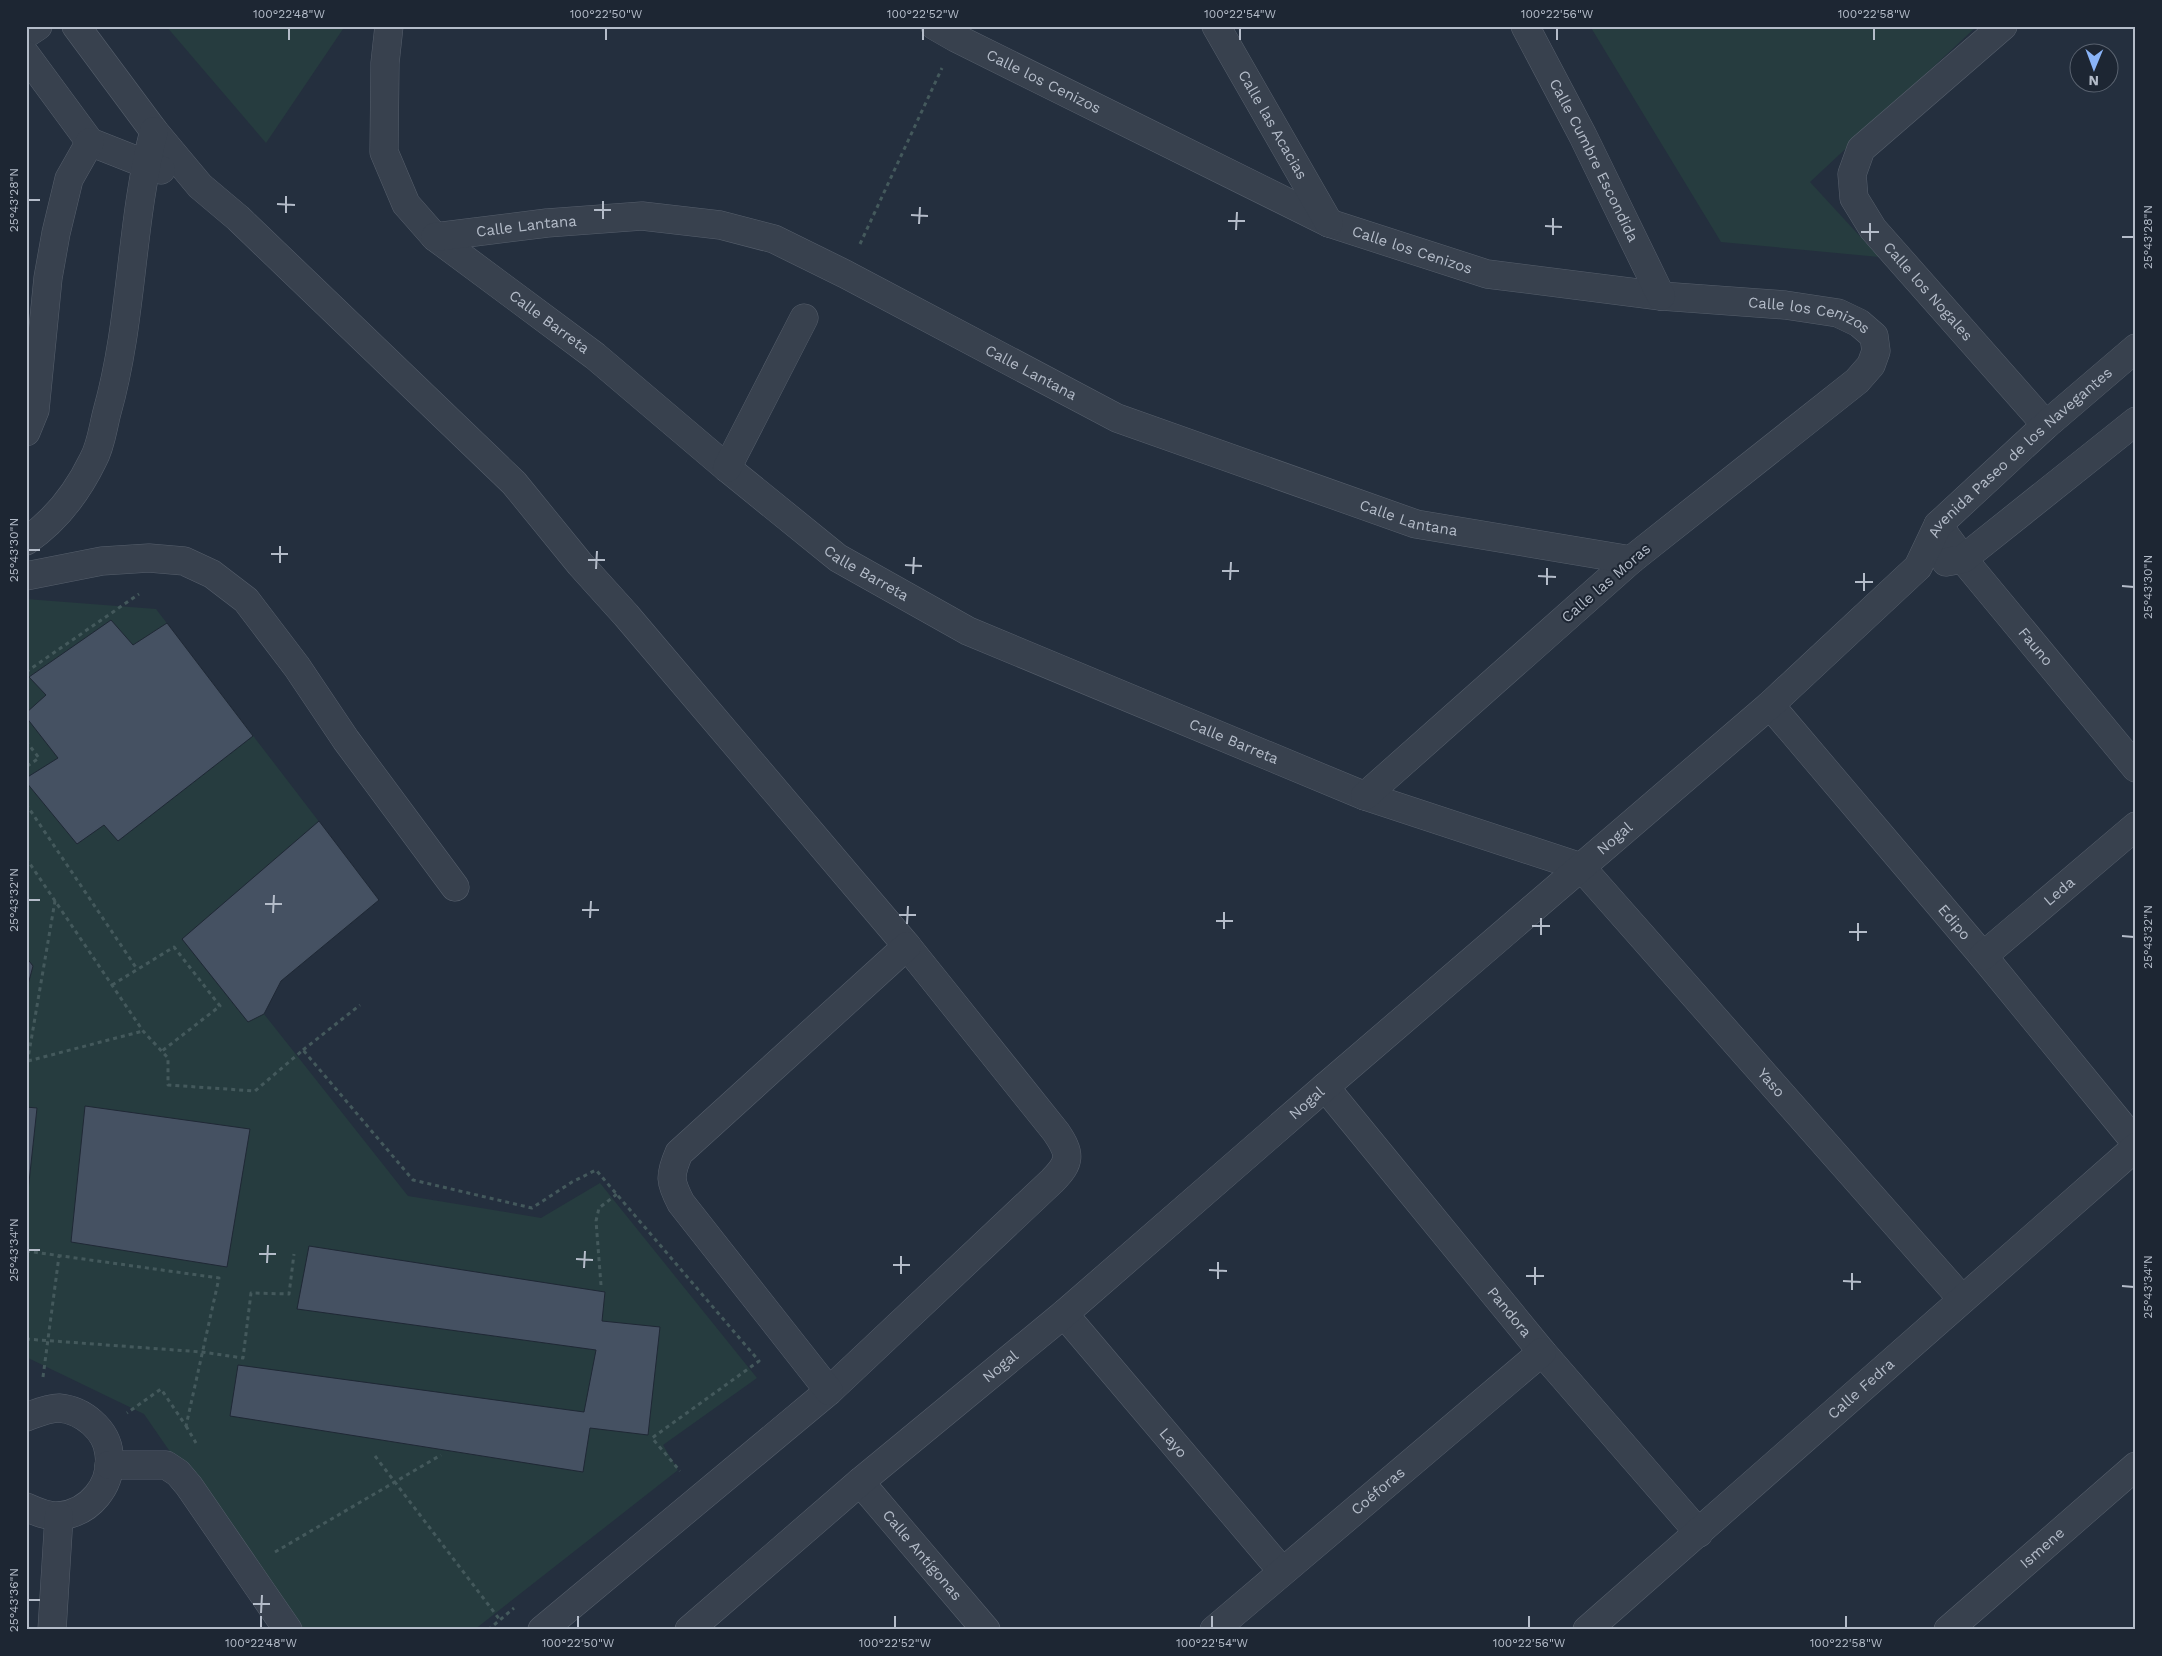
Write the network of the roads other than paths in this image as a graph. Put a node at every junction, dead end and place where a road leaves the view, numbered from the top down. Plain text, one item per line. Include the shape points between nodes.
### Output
1 (38, 26) edge
2 (76, 26) edge
3 (389, 26) edge
4 (1216, 26) edge
5 (1525, 26) edge
6 (2003, 26) edge
7 (945, 32) edge
8 (26, 34) edge
9 (26, 55) edge
10 (154, 131) junction
11 (90, 142) junction
12 (145, 164) junction
13 (200, 186) junction
14 (1329, 223) junction
15 (435, 237) junction
16 (1661, 296) junction
17 (804, 318) dead end
18 (2136, 348) edge
19 (1857, 381) joint
20 (2136, 421) edge
21 (2046, 425) junction
22 (26, 432) edge
23 (727, 468) junction
24 (1938, 525) junction
25 (26, 541) edge
26 (1963, 558) junction
27 (1631, 560) junction
28 (1918, 567) junction
29 (26, 576) edge
30 (1770, 705) junction
31 (2136, 768) edge
32 (1365, 796) junction
33 (2136, 826) edge
34 (1581, 867) junction
35 (455, 887) dead end
36 (907, 946) junction
37 (1983, 956) junction
38 (1325, 1086) junction
39 (2136, 1143) edge
40 (2136, 1147) edge
41 (1962, 1299) junction
42 (1064, 1314) junction
43 (1542, 1352) junction
44 (829, 1391) junction
45 (26, 1417) edge
46 (109, 1465) junction
47 (2136, 1466) edge
48 (860, 1482) junction
49 (26, 1507) edge
50 (59, 1516) junction
51 (1699, 1533) junction
52 (1282, 1571) junction
53 (52, 1630) edge
54 (288, 1630) edge
55 (542, 1630) edge
56 (689, 1630) edge
57 (986, 1630) edge
58 (1214, 1630) edge
59 (1587, 1630) edge
60 (1948, 1630) edge

1 - 8 street
2 - 10 street
3 - 15 street, Calle Barreta via 385,63 384,152 406,204
4 - 14 street, Calle las Acacias
5 - 16 street, Calle Cumbre Escondida
6 - 21 street, Calle los Nogales via 1861,149 1852,174 1854,198 1873,229 1912,276
7 - 14 street, Calle los Cenizos
9 - 11 street
10 - 12 street
10 - 13 street
11 - 12 street
11 - 22 street via 70,179 56,233 48,278 35,410
12 - 13 street
12 - 25 street via 114,387 94,458 66,505
13 - 36 street via 238,218 514,483
14 - 16 street, Calle los Cenizos via 1487,274
15 - 23 street, Calle Barreta via 595,356
15 - 27 street, Calle Lantana via 547,223 642,216 720,225 774,239 1117,418 1416,524
16 - 19 street, Calle los Cenizos via 1785,305 1838,313 1859,323 1874,336 1876,351 1871,365
17 - 23 street
18 - 21 street, Avenida Paseo de los Navegantes
19 - 27 street, Calle las Moras
20 - 26 street
21 - 24 street, Avenida Paseo de los Navegantes
23 - 32 street, Calle Barreta via 838,558 968,631
24 - 26 street, Fauno
24 - 28 street, Avenida Paseo de los Navegantes
26 - 28 street
26 - 31 street, Fauno
27 - 32 street, Calle las Moras
28 - 30 street, Nogal
29 - 35 street via 102,561 149,558 184,561 212,574 246,600
30 - 34 street, Nogal
30 - 37 street, Edipo
32 - 34 street, Calle Barreta
33 - 37 street, Leda
34 - 38 street, Nogal
34 - 41 street, Yaso
36 - 44 street via 679,1153 671,1172 673,1187 682,1203
36 - 44 street via 1056,1132 1068,1156 1065,1168 1052,1181
37 - 39 street, Edipo
38 - 42 street, Nogal
38 - 43 street, Pandora
40 - 41 street, Calle Fedra
41 - 51 street, Calle Fedra
42 - 48 street, Nogal
42 - 52 street, Layo
43 - 51 street, Pandora
43 - 52 street, Coéforas
44 - 55 street
45 - 46 street via 41,1410 59,1408 77,1412 104,1437
46 - 50 street via 102,1490 91,1503 76,1512
46 - 54 street via 166,1465 178,1473
47 - 60 street, Ismene
48 - 56 street, Nogal
48 - 57 street, Calle Antígonas
49 - 50 street via 41,1514
50 - 53 street
51 - 59 street, Calle Fedra
52 - 58 street, Coéforas

